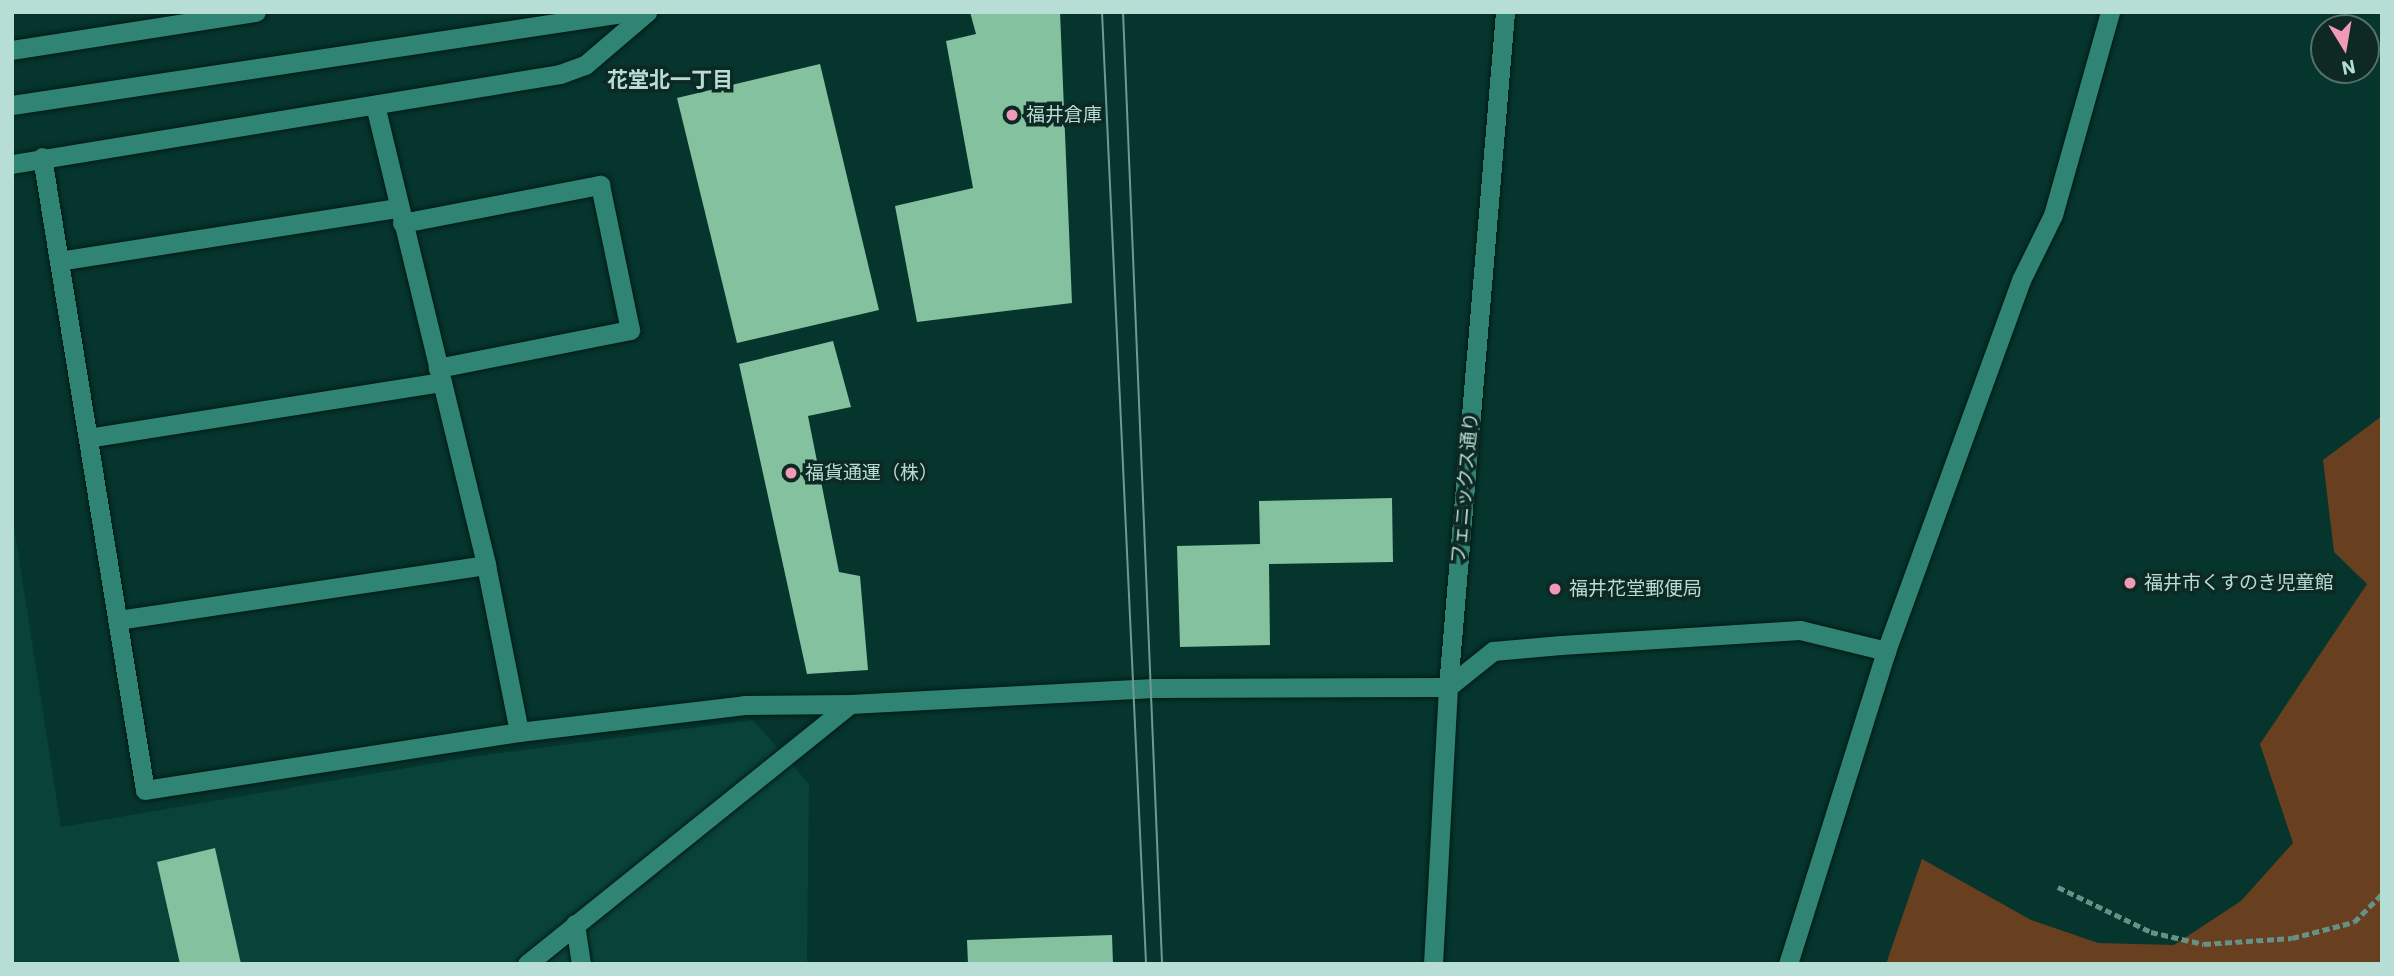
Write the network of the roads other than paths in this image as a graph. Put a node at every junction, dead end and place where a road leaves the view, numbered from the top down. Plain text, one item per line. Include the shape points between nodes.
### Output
1 (256, 12) edge
2 (629, 12) edge
3 (647, 12) edge
4 (1505, 12) edge
5 (2110, 12) edge
6 (138, 21) edge
7 (12, 50) edge
8 (12, 105) edge
9 (375, 105) junction
10 (42, 158) junction
11 (12, 164) edge
12 (400, 215) junction
13 (59, 261) junction
14 (440, 375) junction
15 (88, 438) junction
16 (486, 565) junction
17 (118, 620) junction
18 (1886, 651) junction
19 (1448, 687) junction
20 (850, 704) junction
21 (519, 732) junction
22 (575, 924) junction
23 (527, 964) edge
24 (581, 964) edge
25 (1433, 964) edge
26 (1788, 964) edge

1 - 6 street
2 - 8 street
3 - 9 street via 601,54 572,71
4 - 19 street, フェニックス通り
5 - 18 street via 2053,215 2021,280
6 - 7 street
9 - 10 street
9 - 12 street
10 - 11 street
10 - 13 street
12 - 13 street
12 - 14 street
12 - 14 street via 600,185 630,330
13 - 15 street
14 - 15 street
14 - 16 street
15 - 17 street
16 - 17 street
16 - 21 street
17 - 21 street via 145,790
18 - 19 street via 1800,630 1493,651
18 - 26 street
19 - 20 street via 1154,688
19 - 25 street, フェニックス通り
20 - 21 street via 744,705
20 - 22 street
22 - 23 street
22 - 24 street

